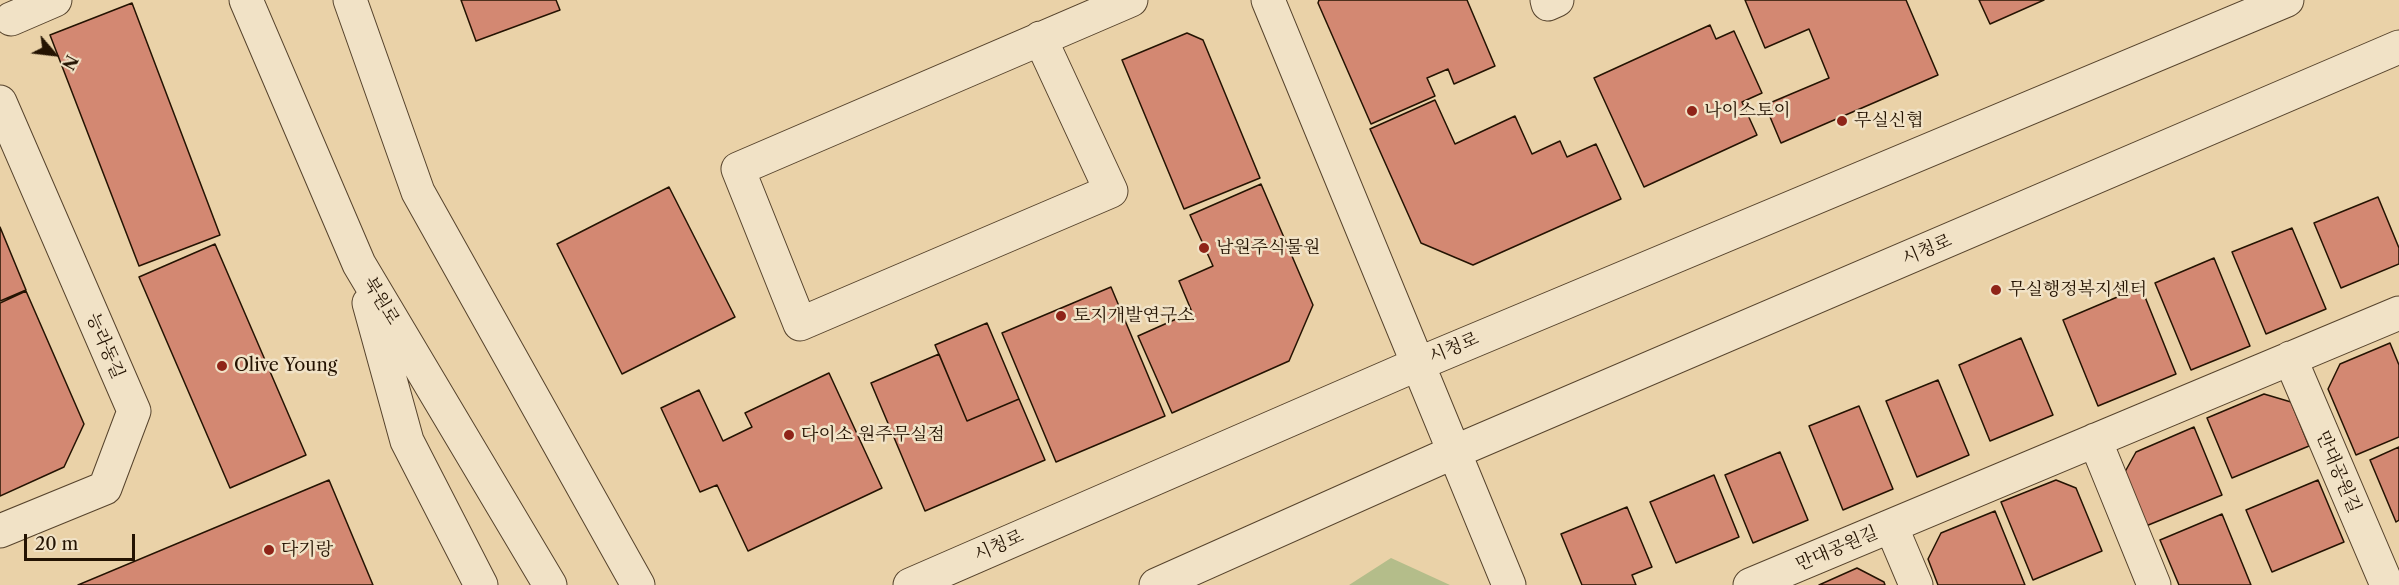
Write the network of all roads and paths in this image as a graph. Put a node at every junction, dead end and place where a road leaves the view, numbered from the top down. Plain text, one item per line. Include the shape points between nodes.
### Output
1 (55, 0) edge
2 (246, 0) edge
3 (350, 0) edge
4 (1131, 0) edge
5 (1268, 0) edge
6 (1547, 0) edge
7 (1557, 0) edge
8 (2287, 0) edge
9 (11, 19) dead end
10 (1040, 38) junction
11 (2399, 47) edge
12 (0, 102) edge
13 (359, 264) junction
14 (2399, 313) edge
15 (2290, 358) junction
16 (1418, 364) junction
17 (2095, 440) junction
18 (1454, 452) junction
19 (1891, 526) junction
20 (0, 531) edge
21 (481, 585) edge
22 (550, 585) edge
23 (638, 585) edge
24 (910, 585) edge
25 (1156, 585) edge
26 (1509, 585) edge
27 (1750, 585) edge
28 (1916, 585) edge
29 (2154, 585) edge
30 (2386, 585) edge

1 - 9 street
2 - 13 street, 북원로
3 - 23 street via 418,192
4 - 10 street
5 - 16 street, 시청로
6 - 7 street via 1548,4
8 - 16 street, 시청로
10 - 10 street via 738,169 800,324 1111,191
11 - 18 street, 시청로
12 - 20 street, 능라동길 via 134,411 105,488
13 - 21 street via 407,441
13 - 22 street, 북원로
14 - 15 street, 만대공원길
15 - 17 street, 만대공원길
15 - 30 street, 만대공원길
16 - 18 street
16 - 24 street, 시청로
17 - 19 street, 만대공원길
17 - 29 street
18 - 25 street, 시청로
18 - 26 street
19 - 27 street, 만대공원길
19 - 28 street, 만대공원길

